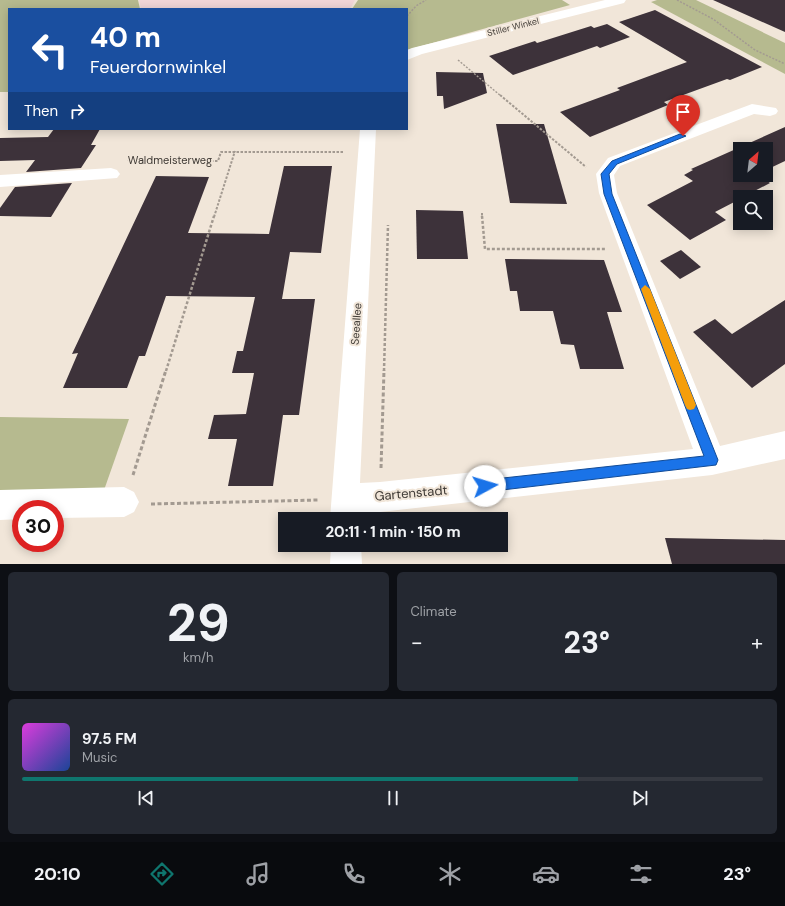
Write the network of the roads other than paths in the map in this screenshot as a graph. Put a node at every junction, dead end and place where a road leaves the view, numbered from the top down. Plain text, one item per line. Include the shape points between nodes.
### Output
1 (620, 0) edge
2 (408, 56) edge
3 (770, 111) dead end
4 (368, 130) edge
5 (111, 174) road end
6 (0, 181) edge
7 (785, 445) edge
8 (712, 460) junction
9 (124, 502) road end
10 (0, 505) edge
11 (345, 508) edge
12 (346, 552) edge
13 (346, 564) edge

1 - 2 street, Stiller Winkel
3 - 8 street via 752,109 614,162 605,174 608,194
4 - 11 street, Seeallee
5 - 6 street
7 - 8 street, Gartenstadt
8 - 11 street, Gartenstadt via 380,497
9 - 10 street
12 - 13 street

